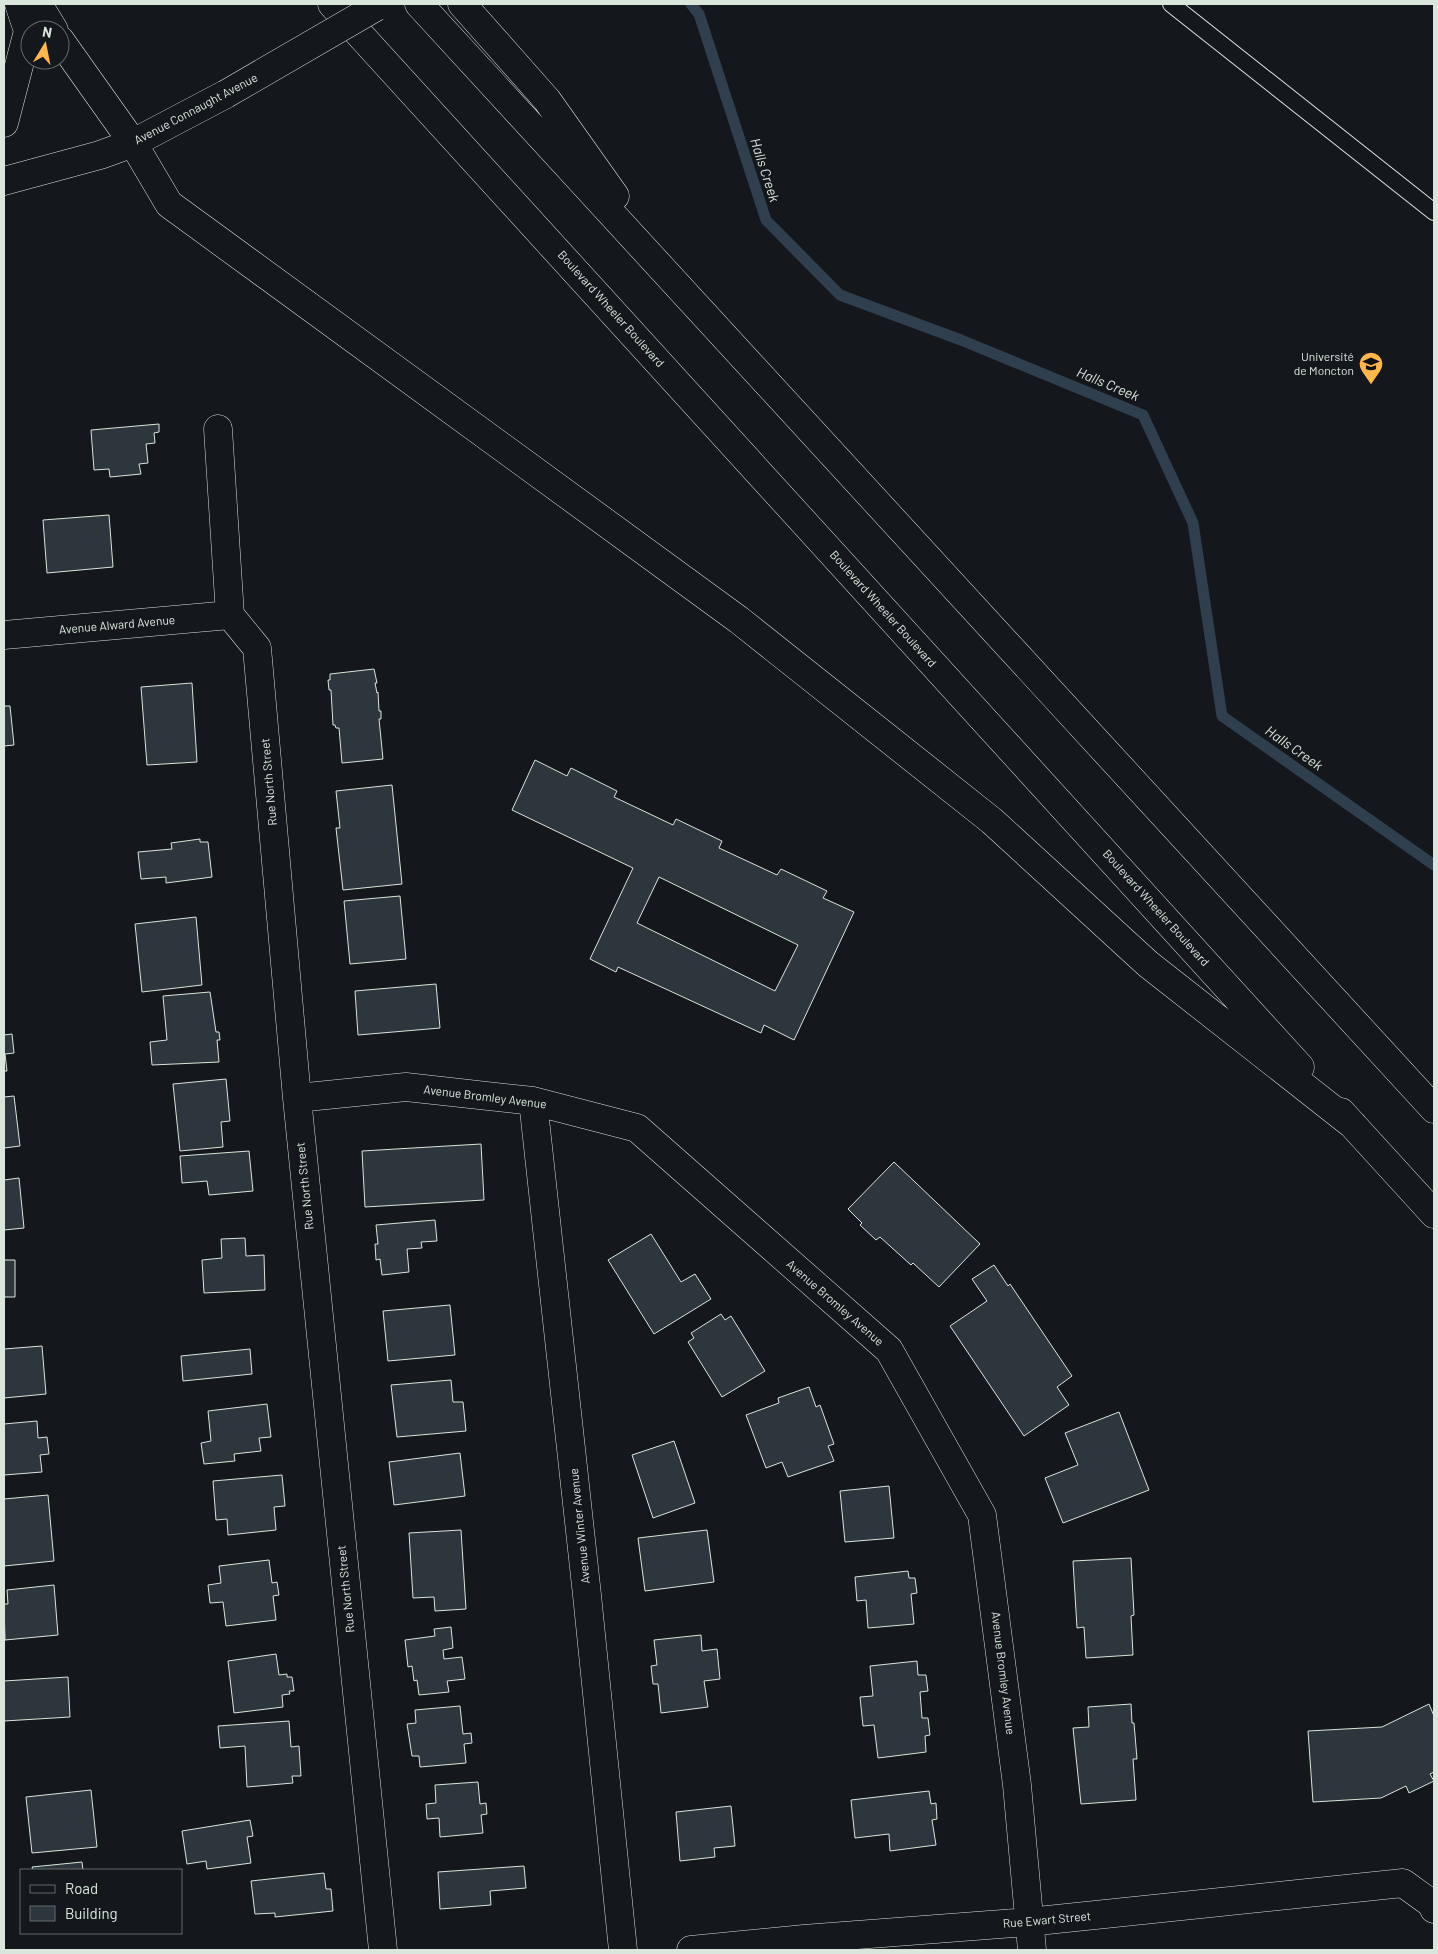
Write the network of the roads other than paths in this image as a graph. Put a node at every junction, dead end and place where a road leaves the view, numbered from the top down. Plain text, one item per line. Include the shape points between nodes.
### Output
1 (19, 4) edge
2 (38, 4) edge
3 (332, 4) edge
4 (419, 4) edge
5 (462, 4) edge
6 (1171, 4) edge
7 (378, 5) edge
8 (48, 20) edge
9 (70, 54) edge
10 (4, 123) edge
11 (133, 143) junction
12 (4, 181) edge
13 (1434, 212) edge
14 (684, 293) junction
15 (218, 429) dead end
16 (230, 615) junction
17 (4, 635) edge
18 (296, 1098) junction
19 (533, 1101) junction
20 (1434, 1109) edge
21 (1353, 1125) junction
22 (1434, 1214) edge
23 (1434, 1909) edge
24 (1028, 1922) junction
25 (383, 1950) edge
26 (623, 1950) edge
27 (691, 1950) edge
28 (1032, 1950) edge

1 - 10 main road via 28,31
2 - 8 main road
3 - 21 main road, Boulevard Wheeler Boulevard
4 - 14 main road
5 - 14 main road via 547,100
6 - 13 lane
7 - 11 main road, Avenue Connaught Avenue, bridge via 226,94
9 - 11 main road
11 - 12 main road, Avenue Connaught Avenue
11 - 21 main road via 169,204 739,620 992,820 1148,964
14 - 20 main road
15 - 16 main road
16 - 17 main road, Avenue Alward Avenue
16 - 18 main road, Rue North Street via 256,648
18 - 19 main road, Avenue Bromley Avenue via 406,1087
18 - 25 main road, Rue North Street
19 - 24 main road, Avenue Bromley Avenue via 637,1128 889,1350 982,1515 1017,1785
19 - 26 main road, Avenue Winter Avenue
21 - 22 main road, Boulevard Wheeler Boulevard
23 - 24 main road, Rue Ewart Street via 1432,1904 1403,1883
24 - 27 main road, Rue Ewart Street
24 - 28 main road, Avenue Bromley Avenue

